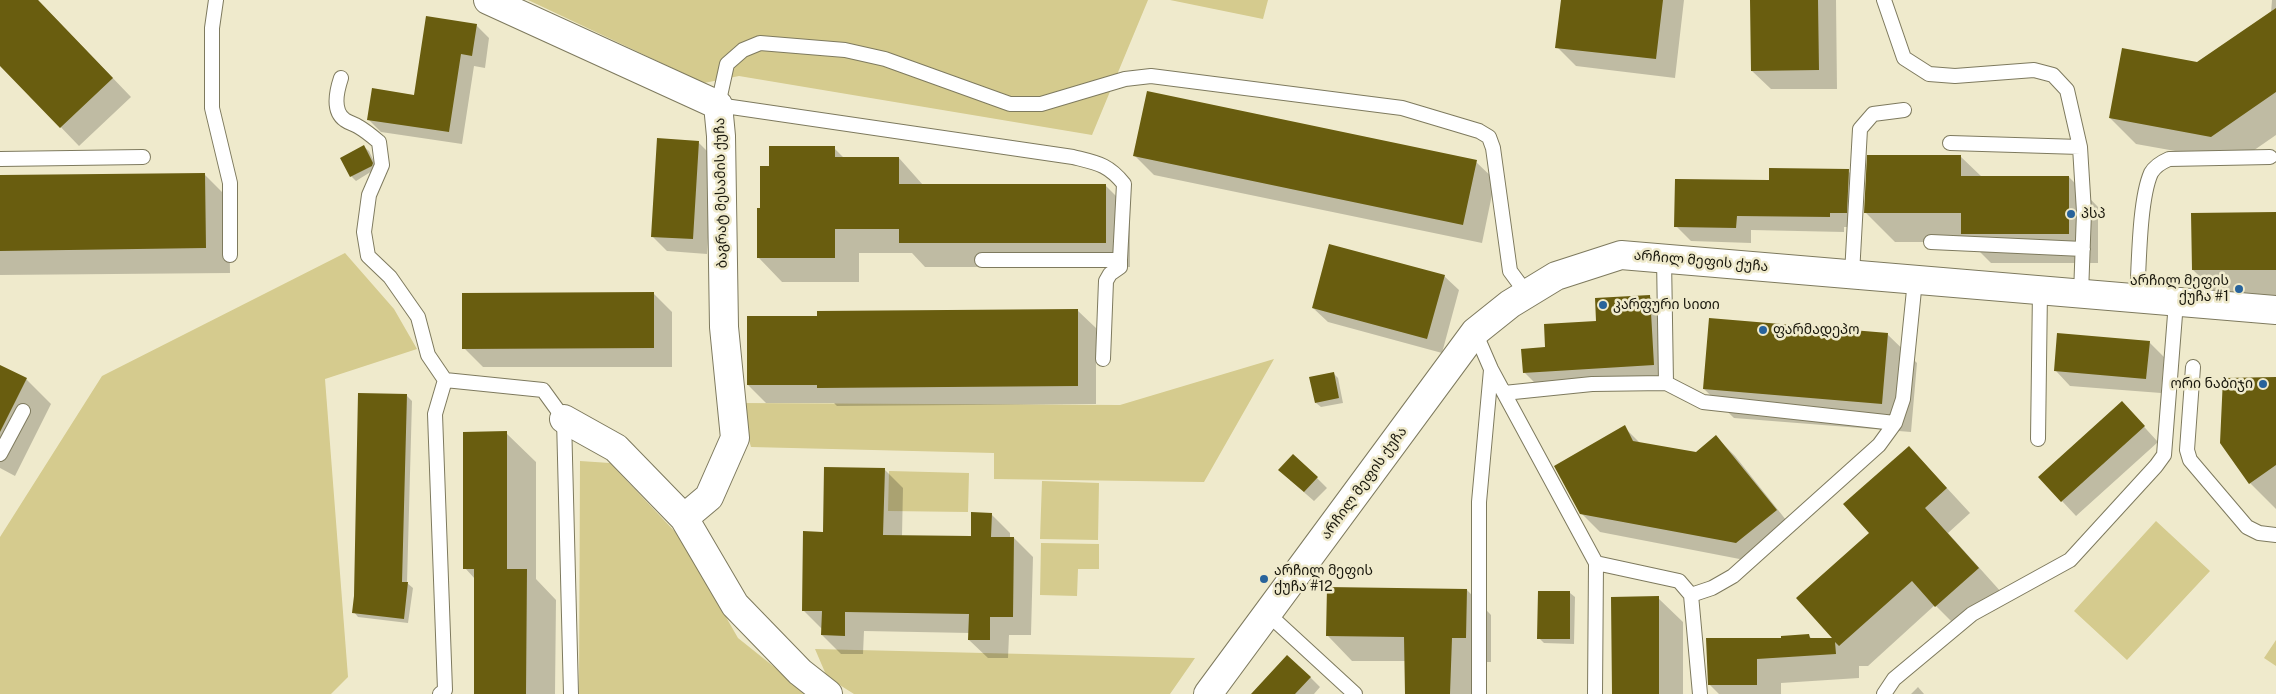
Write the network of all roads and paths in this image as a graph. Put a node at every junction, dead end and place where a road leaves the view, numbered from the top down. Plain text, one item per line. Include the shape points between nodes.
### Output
1 (216, 0) edge
2 (488, 0) edge
3 (1884, 0) edge
4 (342, 78) dead end
5 (718, 104) junction
6 (1904, 110) dead end
7 (1950, 143) dead end
8 (2080, 147) junction
9 (143, 157) dead end
10 (2270, 158) dead end
11 (0, 159) edge
12 (1931, 242) dead end
13 (2083, 249) junction
14 (230, 255) dead end
15 (1664, 258) junction
16 (982, 260) dead end
17 (1120, 260) junction
18 (1852, 274) junction
19 (1915, 280) junction
20 (2040, 290) junction
21 (1527, 294) junction
22 (2081, 294) junction
23 (2137, 298) junction
24 (2176, 302) junction
25 (2276, 310) edge
26 (1474, 332) junction
27 (1103, 359) dead end
28 (2193, 367) dead end
29 (1491, 369) junction
30 (446, 380) junction
31 (1666, 383) junction
32 (1504, 393) junction
33 (23, 411) dead end
34 (564, 419) junction
35 (1896, 423) junction
36 (2038, 439) dead end
37 (0, 454) edge
38 (684, 518) junction
39 (2276, 534) edge
40 (1596, 563) junction
41 (1691, 595) junction
42 (1268, 614) junction
43 (440, 694) edge
44 (571, 694) edge
45 (828, 694) edge
46 (1208, 694) edge
47 (1355, 694) edge
48 (1479, 694) edge
49 (1595, 694) edge
50 (1700, 694) edge
51 (1884, 694) edge

1 - 14 lane via 212,28 212,108 230,183
2 - 5 street, ბაგრატ მესამის ქუჩა
3 - 8 lane via 1904,58 1929,74 1955,76 2034,70 2053,75 2067,90
4 - 30 lane via 336,100 343,119 379,142 382,165 369,195 364,232 368,256 390,277 418,317 428,355
5 - 17 lane via 1072,157 1105,165 1124,184
5 - 21 lane via 727,64 743,50 760,43 836,49 885,59 1010,104 1041,104 1124,79 1151,76 1402,108 1479,131 1489,137 1510,271
5 - 38 street, ბაგრატ მესამის ქუჩა via 724,327 736,438 709,497
6 - 18 lane via 1874,114 1860,128
7 - 8 lane
8 - 13 lane
9 - 11 lane
10 - 23 lane via 2169,159 2160,162 2151,173 2144,200
12 - 13 lane
13 - 22 lane
15 - 18 street, არჩილ მეფის ქუჩა
15 - 21 street, არჩილ მეფის ქუჩა via 1621,255 1556,276
15 - 31 lane
16 - 17 lane
17 - 27 lane via 1120,267 1106,281
18 - 19 street, არჩილ მეფის ქუჩა
19 - 20 street, არჩილ მეფის ქუჩა
19 - 35 lane via 1903,399
20 - 22 street, არჩილ მეფის ქუჩა
20 - 36 lane
21 - 26 street, არჩილ მეფის ქუჩა
22 - 23 street, არჩილ მეფის ქუჩა
23 - 24 street, არჩილ მეფის ქუჩა
24 - 25 street, არჩილ მეფის ქუჩა
24 - 51 lane via 2164,455 2156,466 2070,560 1972,614 1894,679
26 - 29 lane
26 - 42 street, არჩილ მეფის ქუჩა
28 - 39 lane via 2187,450 2190,460 2247,527 2259,533
29 - 32 lane
29 - 48 lane via 1479,502
30 - 34 lane via 543,390
30 - 43 lane via 435,414 445,690
31 - 32 lane via 1592,384
31 - 35 lane via 1703,402
32 - 40 lane
33 - 37 lane
34 - 38 street via 616,448
34 - 44 lane
35 - 41 lane via 1879,444 1733,576
38 - 45 street via 734,605 800,672
40 - 41 lane via 1679,581
40 - 49 lane
41 - 50 lane
42 - 46 street, არჩილ მეფის ქუჩა
42 - 47 lane

